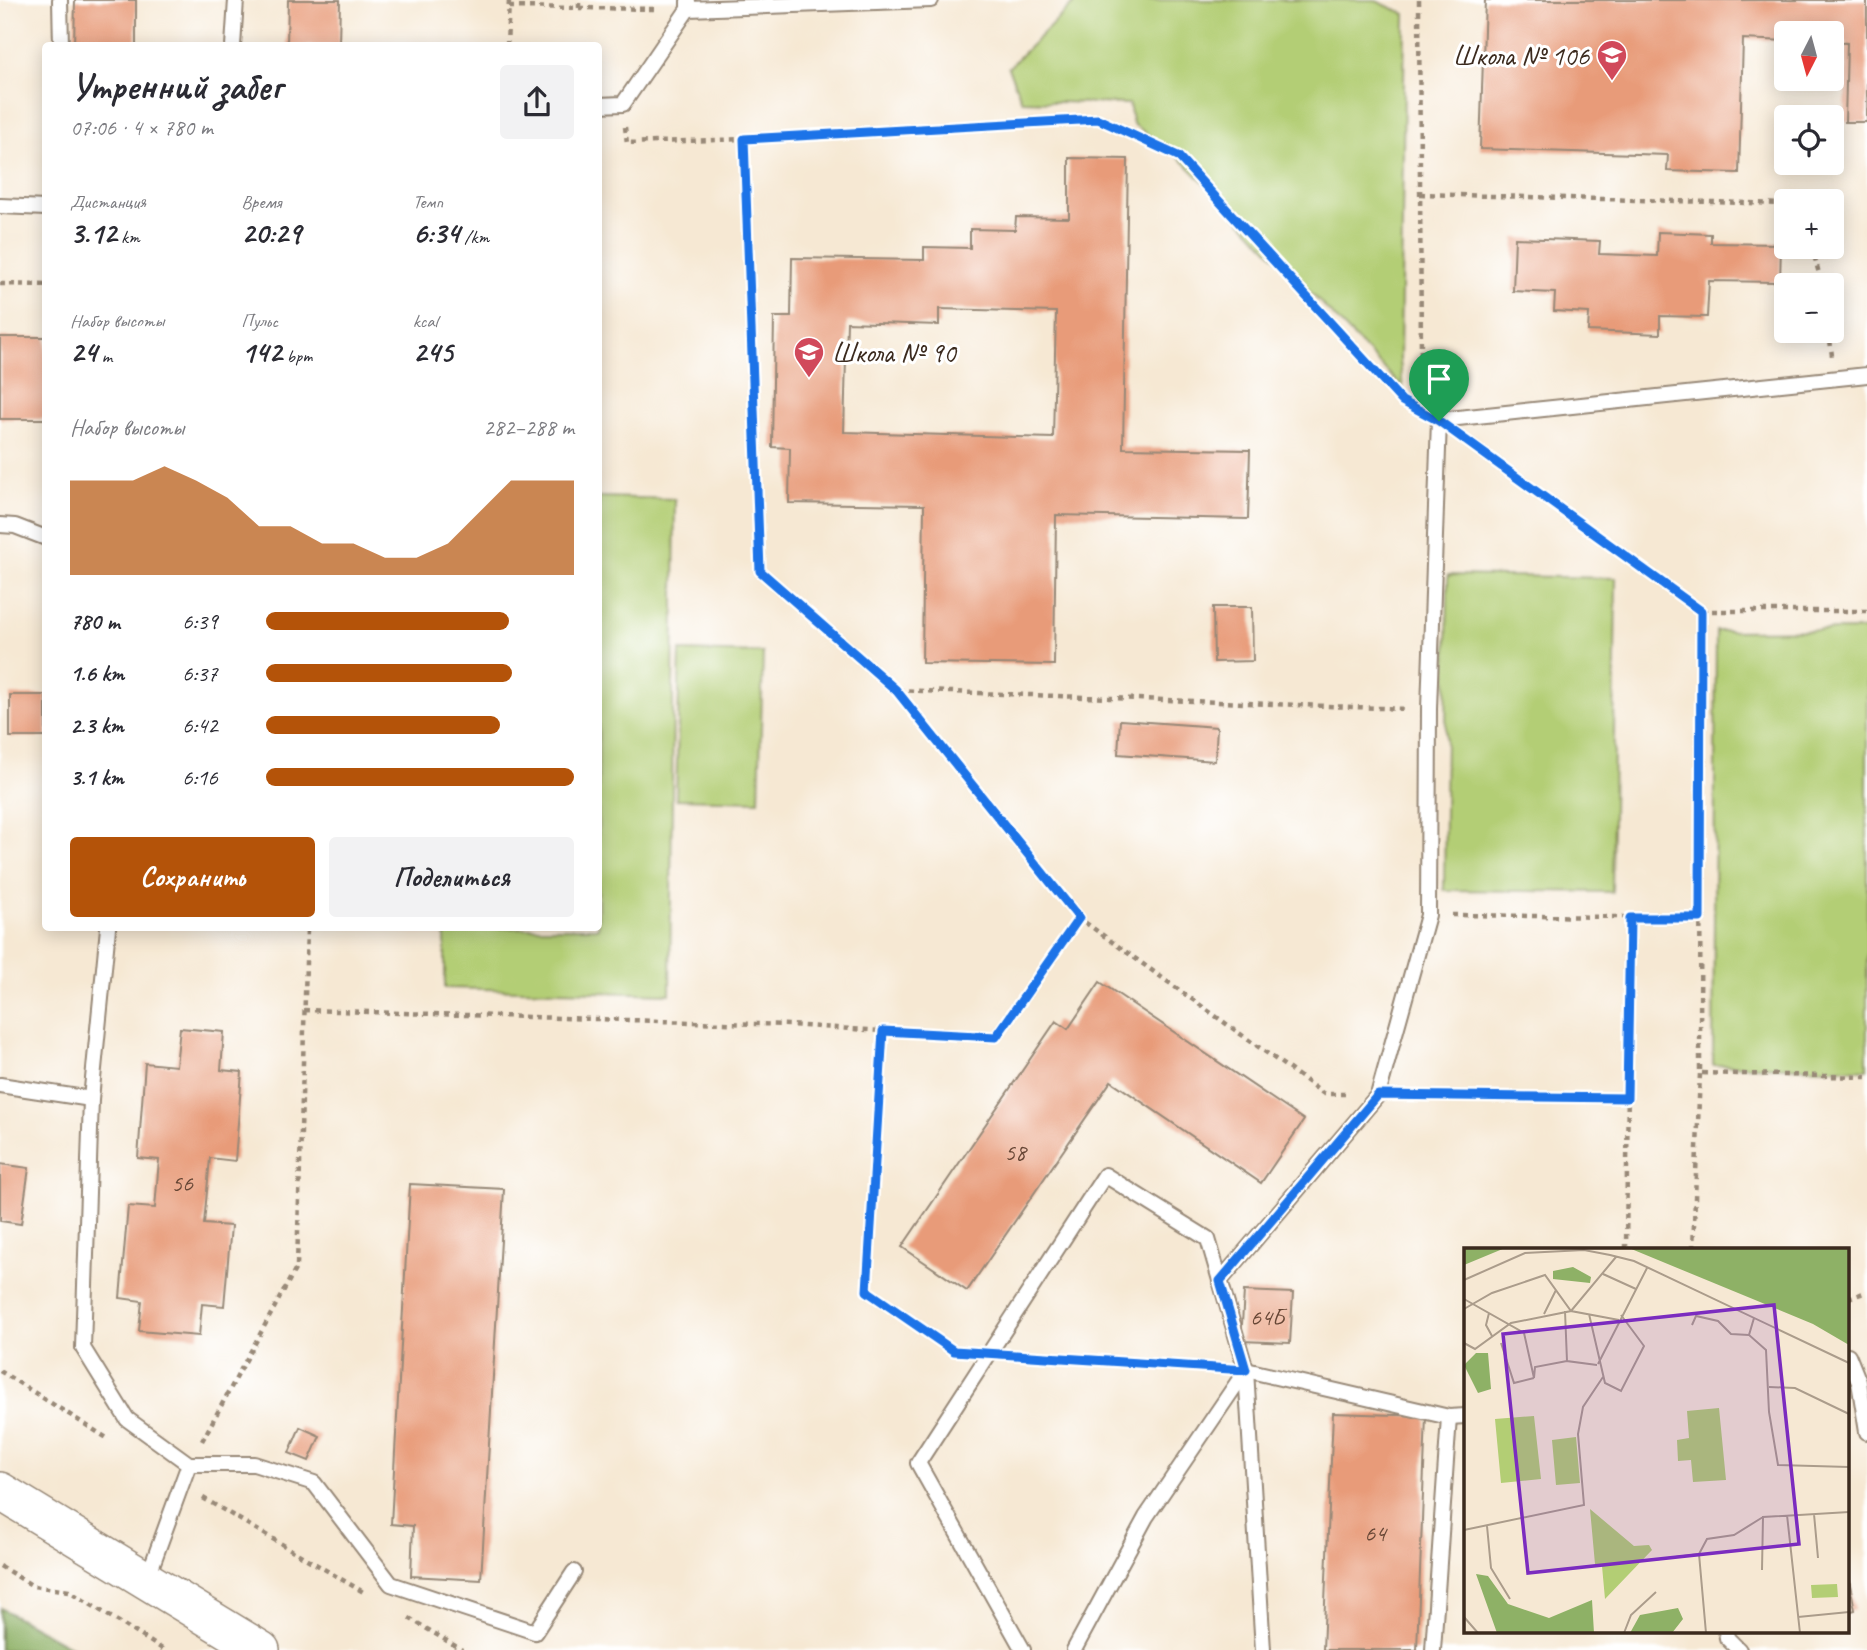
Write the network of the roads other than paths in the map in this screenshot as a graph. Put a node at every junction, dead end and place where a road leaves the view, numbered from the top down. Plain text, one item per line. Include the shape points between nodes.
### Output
1 (60, 0) edge
2 (236, 0) edge
3 (931, 0) edge
4 (688, 4) edge
5 (61, 42) edge
6 (233, 42) edge
7 (602, 105) edge
8 (0, 206) edge
9 (42, 208) edge
10 (1867, 375) edge
11 (0, 525) edge
12 (42, 536) edge
13 (108, 931) edge
14 (0, 1085) edge
15 (91, 1099) junction
16 (1220, 1281) junction
17 (1850, 1360) edge
18 (1246, 1370) junction
19 (1464, 1416) edge
20 (1449, 1417) junction
21 (1867, 1432) edge
22 (189, 1464) junction
23 (0, 1491) edge
24 (575, 1572) dead end
25 (146, 1580) junction
26 (1726, 1632) edge
27 (261, 1650) edge
28 (1023, 1650) edge
29 (1074, 1650) edge
30 (1263, 1650) edge
31 (1433, 1650) edge
32 (1739, 1650) edge

1 - 5 lane
2 - 6 lane
3 - 4 lane
4 - 7 lane via 623,104
8 - 9 lane
10 - 16 lane via 1439,421 1429,709 1428,915 1378,1095
11 - 12 lane
13 - 15 lane
14 - 15 lane
15 - 22 lane via 83,1348 127,1419
16 - 18 lane
16 - 28 lane via 1208,1239 1105,1175 918,1462
17 - 21 lane via 1859,1382
18 - 20 lane
18 - 29 lane via 1146,1517
18 - 30 lane
19 - 20 lane
20 - 31 lane
22 - 24 lane via 254,1464 314,1483 391,1584 535,1632
22 - 25 lane
23 - 25 street
25 - 27 street
26 - 32 lane

